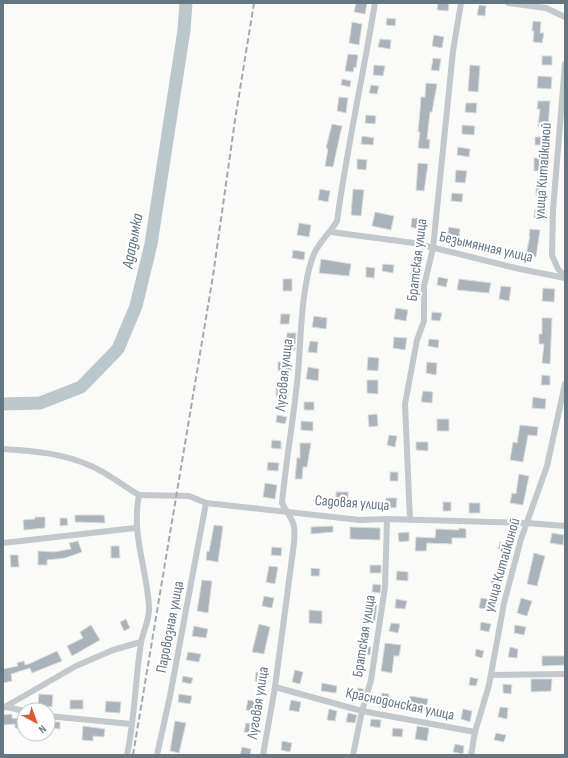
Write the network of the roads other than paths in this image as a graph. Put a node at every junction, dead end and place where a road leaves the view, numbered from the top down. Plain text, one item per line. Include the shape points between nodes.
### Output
1 (375, 3) edge
2 (461, 3) edge
3 (508, 3) edge
4 (565, 17) edge
5 (565, 64) edge
6 (331, 232) junction
7 (433, 248) junction
8 (565, 277) edge
9 (565, 384) edge
10 (3, 449) edge
11 (139, 495) junction
12 (206, 503) junction
13 (286, 511) junction
14 (387, 519) junction
15 (410, 520) junction
16 (527, 523) junction
17 (565, 526) edge
18 (135, 528) junction
19 (3, 542) edge
20 (141, 642) junction
21 (565, 674) edge
22 (491, 675) junction
23 (275, 687) junction
24 (5, 707) edge
25 (16, 709) edge
26 (362, 711) junction
27 (56, 717) edge
28 (131, 724) junction
29 (475, 732) junction
30 (127, 755) edge
31 (157, 755) edge
32 (263, 755) edge
33 (353, 755) edge
34 (471, 755) edge

1 - 6 street, Луговая улица via 357,93 337,221
2 - 7 street, Братская улица
3 - 4 street via 546,8
5 - 8 street, улица Китайкиной via 554,195 552,255
6 - 7 street, Безымянная улица
6 - 13 street, Луговая улица via 317,246 309,271 282,503
7 - 8 street, Безымянная улица
7 - 15 street, Братская улица via 424,286 424,322 417,340 405,404
9 - 16 street, улица Китайкиной via 547,466
10 - 11 street via 43,452 72,459 92,466
11 - 12 street, Садовая улица via 189,496
11 - 18 street
12 - 13 street, Садовая улица
12 - 31 street, Паровозная улица
13 - 14 street, Садовая улица via 360,520
13 - 23 street, Луговая улица via 296,527
14 - 15 street, Садовая улица
14 - 26 street, Братская улица via 384,587 371,680
15 - 16 street, Садовая улица
16 - 17 street, Садовая улица
16 - 22 street, улица Китайкиной via 504,603
18 - 19 street
18 - 20 street via 149,609
20 - 24 street via 113,650 76,666
20 - 28 street
21 - 22 street
22 - 29 street, улица Китайкиной
23 - 26 street, Краснодонская улица
23 - 32 street, Луговая улица
24 - 25 street
26 - 29 street, Краснодонская улица
26 - 33 street, Братская улица
27 - 28 street
28 - 30 street
29 - 34 street, улица Китайкиной

